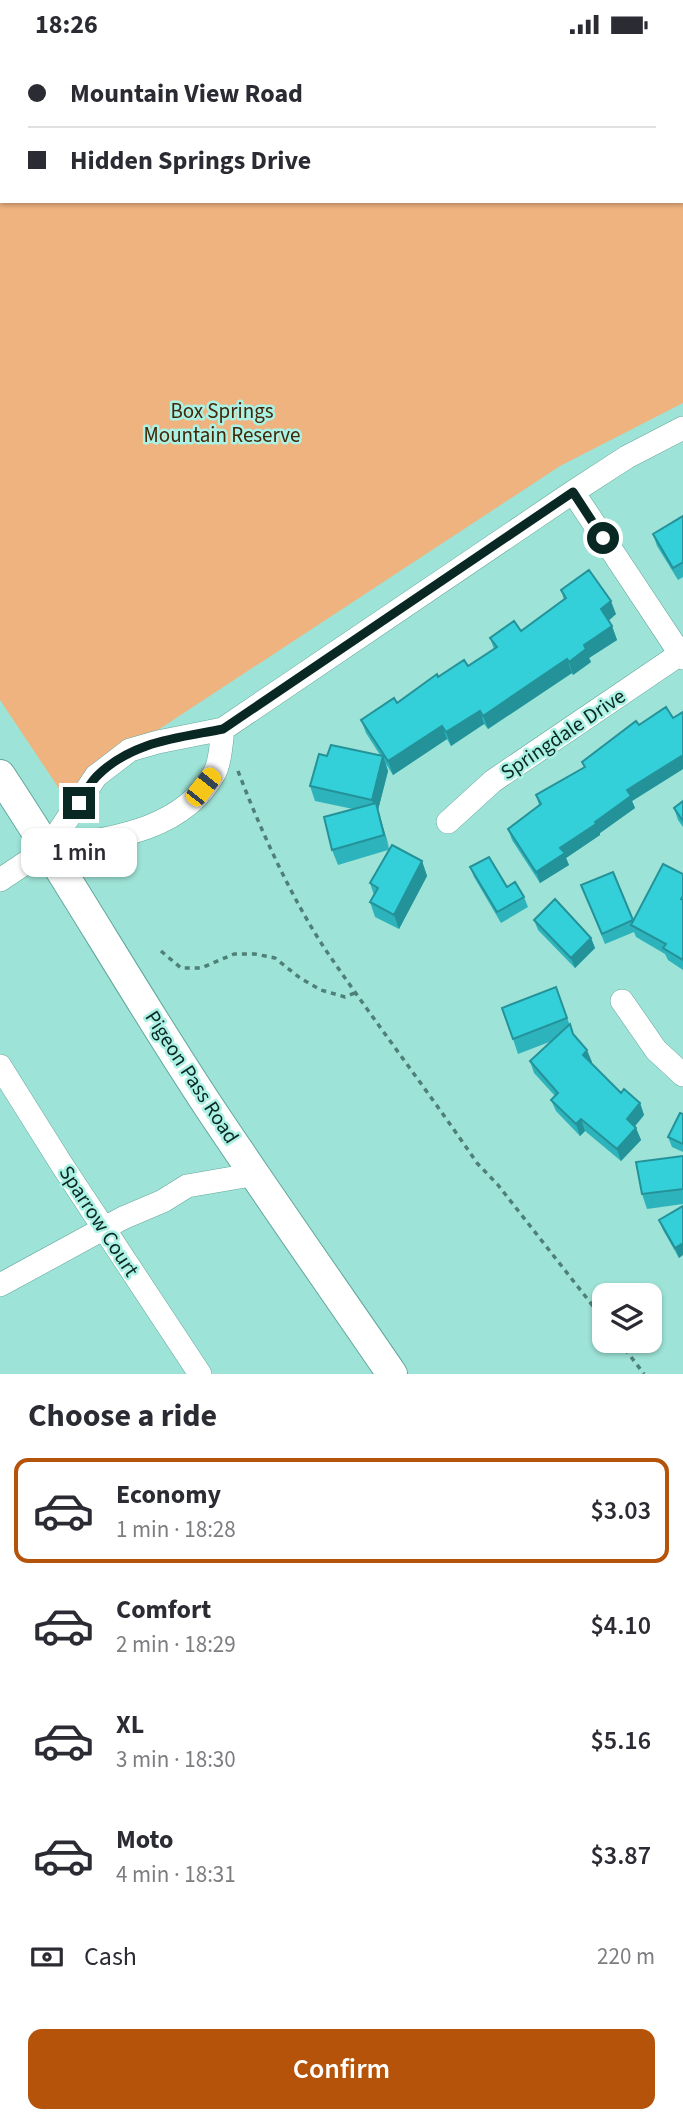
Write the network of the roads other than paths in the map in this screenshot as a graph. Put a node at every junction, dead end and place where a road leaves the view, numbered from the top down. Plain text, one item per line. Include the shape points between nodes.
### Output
1 (683, 428) edge
2 (573, 492) junction
3 (682, 655) edge
4 (223, 729) junction
5 (0, 775) edge
6 (448, 822) dead end
7 (48, 848) junction
8 (0, 880) edge
9 (622, 1001) dead end
10 (0, 1066) edge
11 (683, 1075) edge
12 (256, 1174) junction
13 (104, 1229) junction
14 (0, 1285) edge
15 (200, 1374) edge
16 (392, 1374) edge

1 - 2 street
2 - 3 street
2 - 4 street
3 - 6 street, Springdale Drive via 493,781
4 - 7 street via 130,750 96,776
4 - 7 street via 216,771 190,804 146,830
5 - 7 main road, Pigeon Pass Road
7 - 8 street
7 - 12 main road, Pigeon Pass Road via 124,974
9 - 11 street via 656,1050
10 - 13 street, Sparrow Court
12 - 13 street via 187,1186
12 - 16 main road, Pigeon Pass Road
13 - 14 street
13 - 15 street, Sparrow Court

